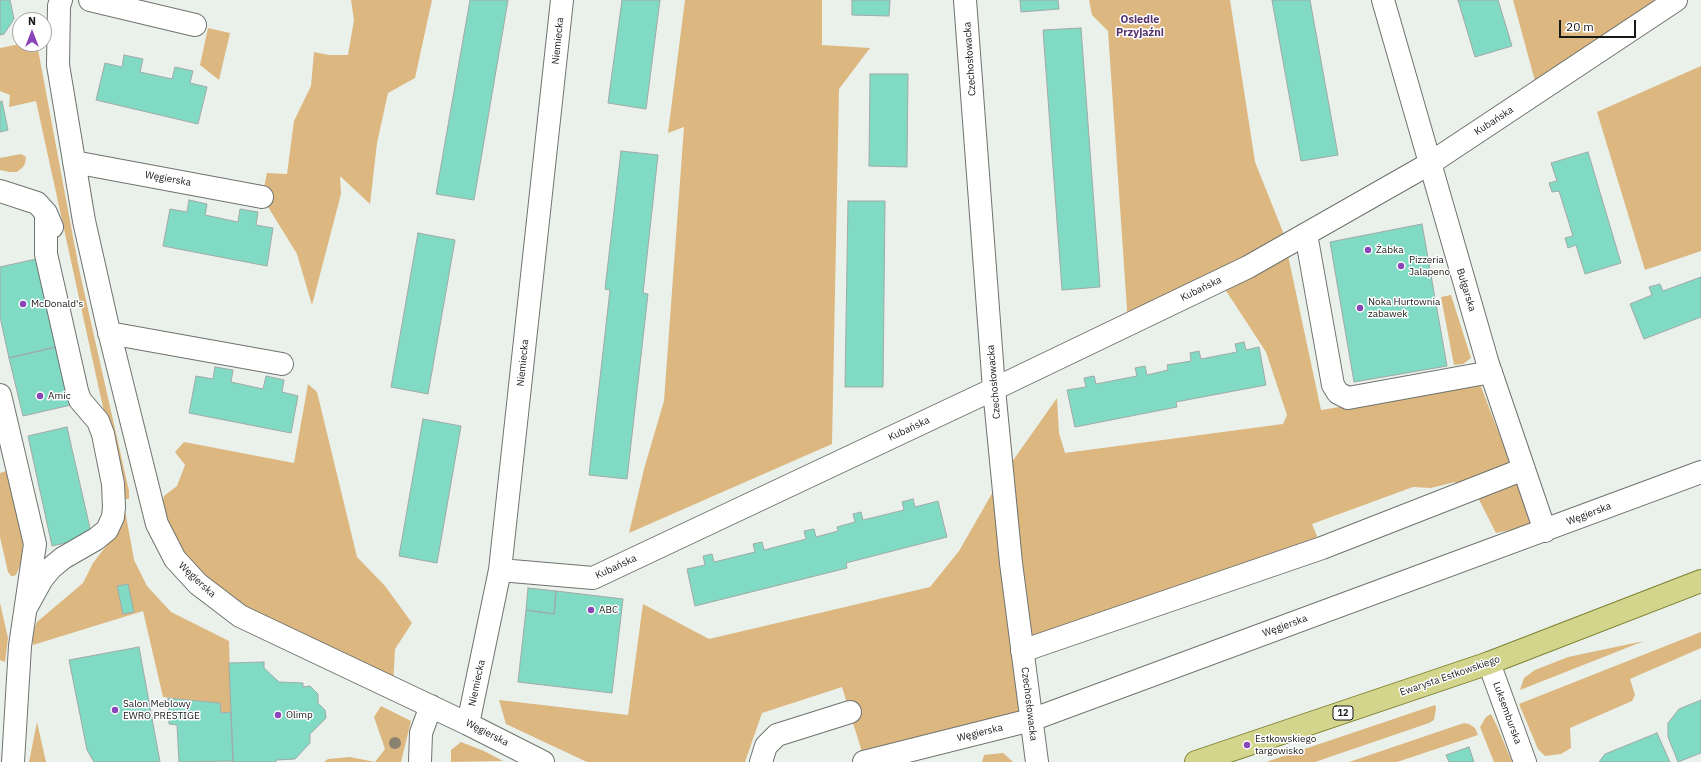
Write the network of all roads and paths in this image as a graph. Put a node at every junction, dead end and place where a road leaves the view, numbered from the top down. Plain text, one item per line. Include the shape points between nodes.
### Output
1 (61, 0) edge
2 (90, 0) edge
3 (562, 0) edge
4 (965, 0) edge
5 (1383, 0) edge
6 (1676, 0) edge
7 (195, 25) dead end
8 (74, 162) junction
9 (1429, 164) junction
10 (0, 191) edge
11 (262, 197) dead end
12 (1306, 234) junction
13 (109, 333) junction
14 (282, 364) dead end
15 (1491, 372) junction
16 (994, 389) junction
17 (0, 395) edge
18 (1524, 469) junction
19 (1701, 472) edge
20 (1545, 530) junction
21 (500, 570) junction
22 (1701, 581) edge
23 (26, 608) junction
24 (1022, 651) junction
25 (1489, 663) junction
26 (431, 706) junction
27 (850, 712) dead end
28 (1031, 720) junction
29 (468, 724) junction
30 (13, 762) edge
31 (420, 762) edge
32 (543, 762) edge
33 (761, 762) edge
34 (864, 762) edge
35 (1037, 762) edge
36 (1196, 762) edge
37 (1526, 762) edge

1 - 8 street, Węgierska via 58,65
2 - 7 street
3 - 21 street, Niemiecka
4 - 16 street, Czechosłowacka
5 - 9 street, Bułgarska
6 - 9 street, Kubańska
8 - 11 street, Węgierska
8 - 13 street, Węgierska via 84,221
9 - 12 street, Kubańska
9 - 15 street, Bułgarska
10 - 23 street via 37,203 46,213 46,254 77,391 102,434 113,484 114,507 111,522 100,536 51,568
12 - 15 street via 1333,385 1338,393 1348,398
12 - 16 street, Kubańska via 1248,266
13 - 14 street
13 - 26 street, Węgierska via 157,524 175,560 198,584 240,616
15 - 18 street, Bułgarska
16 - 21 street, Kubańska via 592,578
16 - 24 street, Czechosłowacka
17 - 23 street via 34,535
18 - 20 street, Bułgarska
18 - 24 street via 1322,548
19 - 20 street, Węgierska
20 - 28 street, Węgierska
21 - 29 street, Niemiecka
22 - 25 main road, Ewarysta Estkowskiego / 12
23 - 30 street via 19,655
24 - 28 street, Czechosłowacka
25 - 36 main road, Ewarysta Estkowskiego / 12
25 - 37 street, Luksemburska
26 - 29 street, Węgierska
26 - 31 street via 421,733
27 - 33 street via 777,735 766,746
28 - 34 street, Węgierska
28 - 35 street, Czechosłowacka
29 - 32 street, Węgierska

